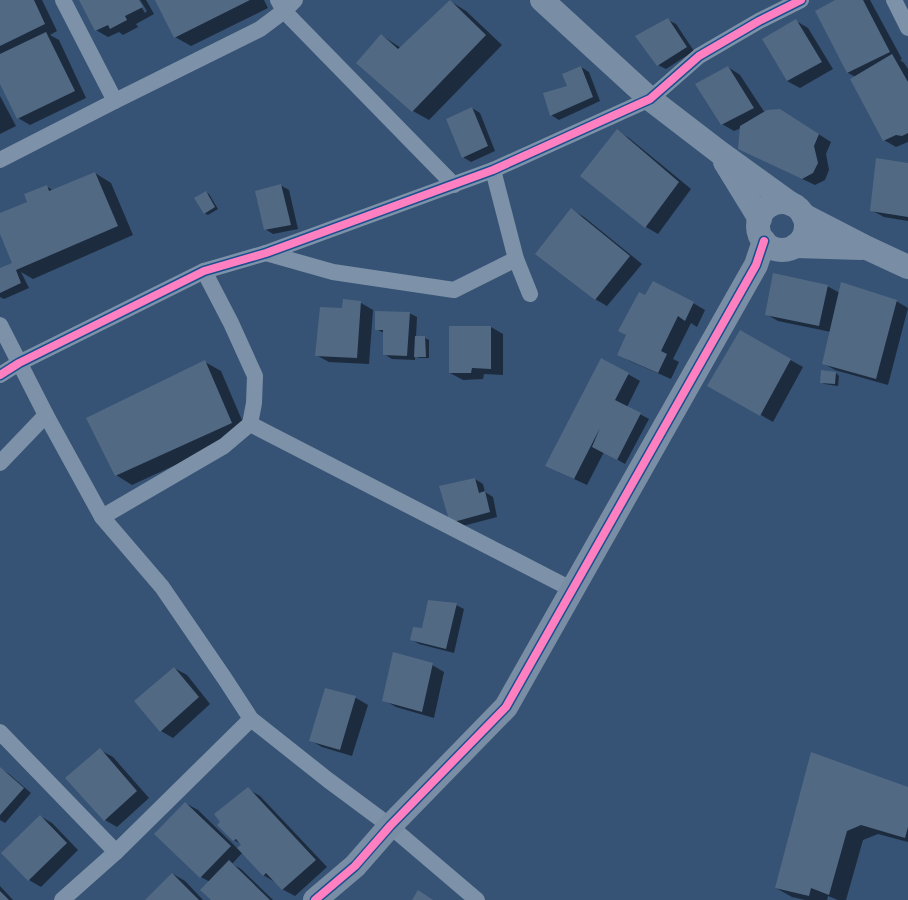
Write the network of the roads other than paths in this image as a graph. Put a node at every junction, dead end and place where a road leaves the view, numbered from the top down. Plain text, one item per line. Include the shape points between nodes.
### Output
1 (63, 0) edge
2 (801, 0) edge
3 (894, 0) edge
4 (286, 4) edge
5 (553, 4) edge
6 (908, 28) edge
7 (650, 99) junction
8 (115, 101) junction
9 (719, 152) junction
10 (0, 160) edge
11 (493, 170) junction
12 (454, 185) junction
13 (797, 209) junction
14 (762, 230) junction
15 (795, 246) junction
16 (867, 248) junction
17 (266, 252) junction
18 (516, 259) junction
19 (908, 267) edge
20 (204, 271) junction
21 (530, 294) dead end
22 (0, 326) edge
23 (19, 363) junction
24 (0, 375) edge
25 (46, 415) junction
26 (250, 424) junction
27 (0, 463) edge
28 (102, 517) junction
29 (572, 590) junction
30 (251, 719) junction
31 (0, 732) edge
32 (390, 826) junction
33 (116, 852) junction
34 (62, 900) edge
35 (315, 900) edge
36 (477, 900) edge

1 - 8 street
2 - 7 street via 699,56
3 - 6 street
4 - 8 street via 260,29
4 - 12 street
5 - 7 street
7 - 9 street
7 - 11 street
8 - 10 street
9 - 13 street
9 - 14 street
11 - 12 street
11 - 18 street
12 - 17 street
13 - 14 street via 782,202 773,204 761,216
13 - 15 street via 806,224 806,232
13 - 16 street
14 - 15 street via 770,247 787,250
14 - 29 street via 756,265
15 - 16 street
16 - 19 street
17 - 18 street via 333,272 454,290
17 - 20 street
18 - 21 street
20 - 23 street
20 - 26 street via 255,376
22 - 23 street
23 - 24 street
23 - 25 street
25 - 27 street
25 - 28 street
26 - 28 street via 224,446
26 - 29 street
28 - 30 street via 162,588
29 - 32 street via 506,707
30 - 32 street
30 - 33 street
31 - 33 street
32 - 35 street via 355,866
32 - 36 street
33 - 34 street

